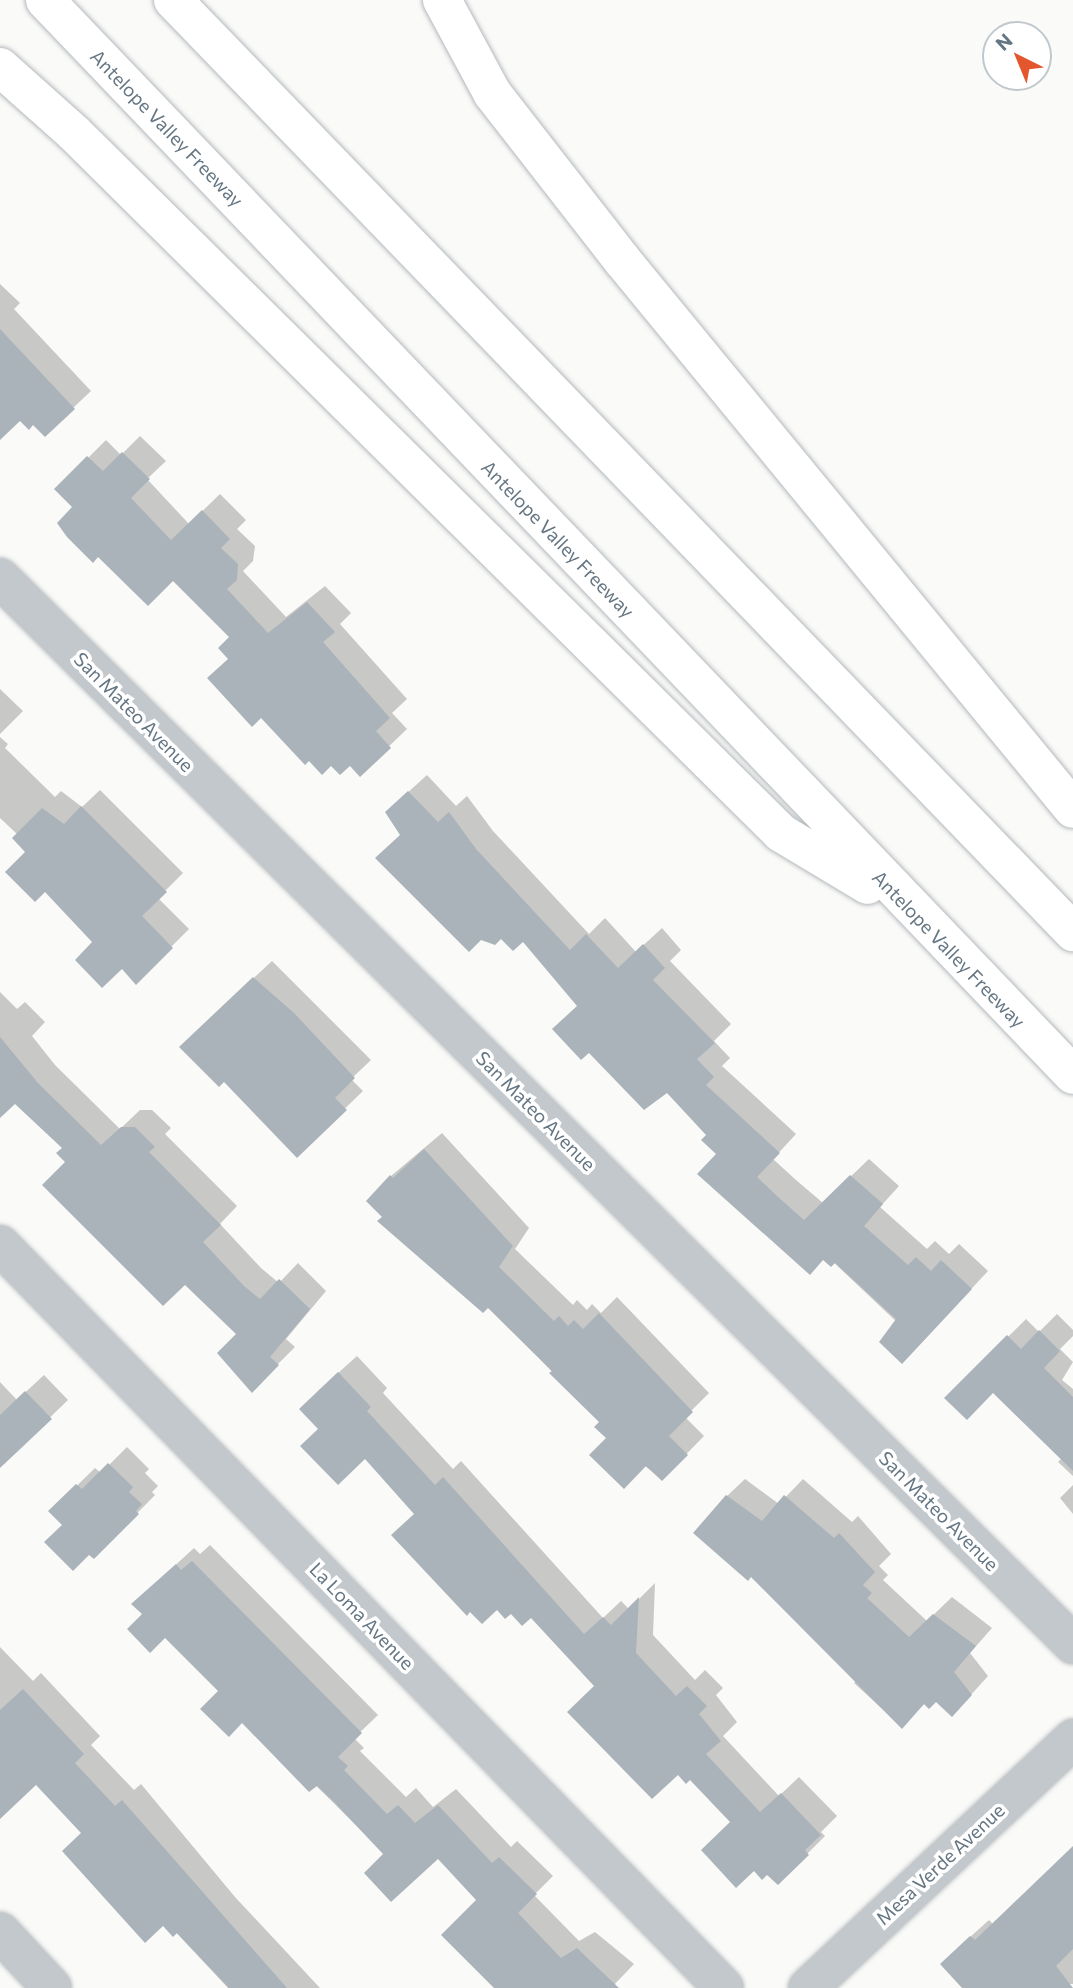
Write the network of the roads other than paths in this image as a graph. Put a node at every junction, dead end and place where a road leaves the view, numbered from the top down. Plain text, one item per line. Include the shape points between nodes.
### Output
1 (45, 0) edge
2 (173, 0) edge
3 (442, 0) edge
4 (0, 67) edge
5 (0, 578) edge
6 (1073, 809) edge
7 (909, 909) junction
8 (1073, 932) edge
9 (1073, 1076) edge
10 (0, 1245) edge
11 (1073, 1644) edge
12 (1073, 1739) edge
13 (0, 1932) edge
14 (52, 1988) edge
15 (724, 1988) edge
16 (808, 1988) edge

1 - 7 highway, Antelope Valley Freeway
2 - 8 highway
3 - 6 highway via 492,93 622,260
4 - 7 highway via 74,133 781,833
5 - 11 street, San Mateo Avenue
7 - 9 highway, Antelope Valley Freeway
10 - 15 street, La Loma Avenue
12 - 16 street, Mesa Verde Avenue
13 - 14 street

